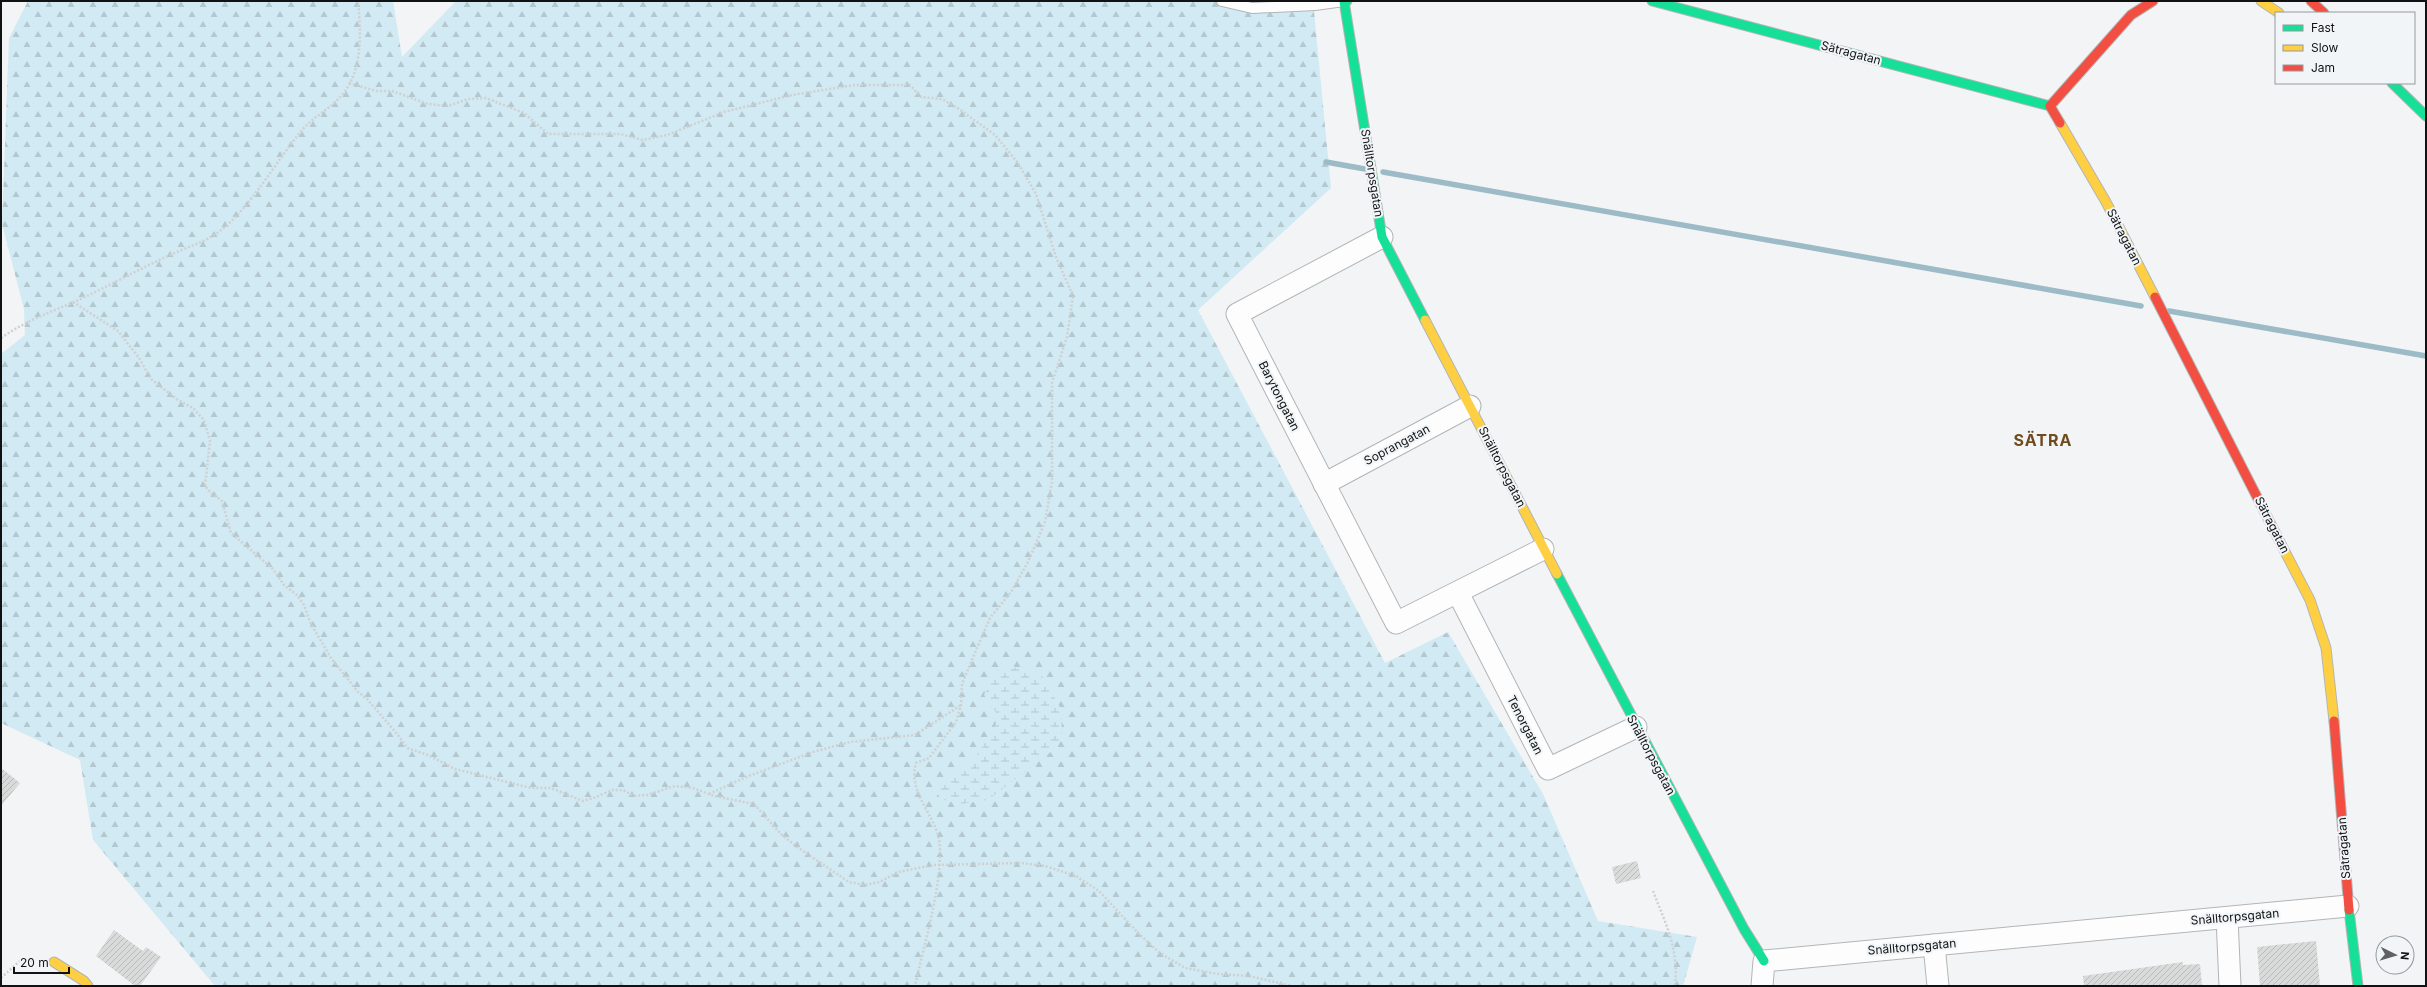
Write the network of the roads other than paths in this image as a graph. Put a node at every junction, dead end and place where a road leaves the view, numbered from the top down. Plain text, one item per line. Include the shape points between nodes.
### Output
1 (1222, 1) edge
2 (1344, 1) edge
3 (1347, 1) edge
4 (1652, 1) edge
5 (2152, 1) edge
6 (2261, 1) edge
7 (2311, 1) edge
8 (2133, 8) edge
9 (2278, 12) edge
10 (2323, 12) edge
11 (2393, 84) edge
12 (2050, 106) junction
13 (2426, 116) edge
14 (1382, 237) junction
15 (1470, 406) junction
16 (1324, 484) junction
17 (1543, 549) junction
18 (1458, 593) junction
19 (1636, 727) junction
20 (2348, 906) junction
21 (2227, 918) junction
22 (1934, 945) junction
23 (1764, 961) junction
24 (54, 962) road end
25 (88, 986) edge
26 (1762, 986) edge
27 (1938, 986) edge
28 (2230, 986) edge
29 (2358, 986) edge

1 - 2 lane via 1252,8
2 - 3 street
2 - 14 street, Snälltorpsgatan
4 - 12 street, Sätragatan
5 - 8 street
6 - 9 street
7 - 10 street
8 - 12 street
11 - 13 street
12 - 20 street, Sätragatan via 2110,209 2310,600 2326,648 2339,770
14 - 15 street, Snälltorpsgatan
14 - 16 street, Barytongatan via 1237,314
15 - 16 street, Soprangatan
15 - 17 street, Snälltorpsgatan
16 - 18 street, Barytongatan via 1396,623
17 - 18 street
17 - 19 street, Snälltorpsgatan
18 - 19 street, Tenorgatan via 1548,769
19 - 23 street, Snälltorpsgatan via 1744,930
20 - 21 street, Snälltorpsgatan
20 - 29 street, Sätragatan
21 - 22 street, Snälltorpsgatan
21 - 28 street
22 - 23 street, Snälltorpsgatan
22 - 27 street
23 - 26 street
24 - 25 street

